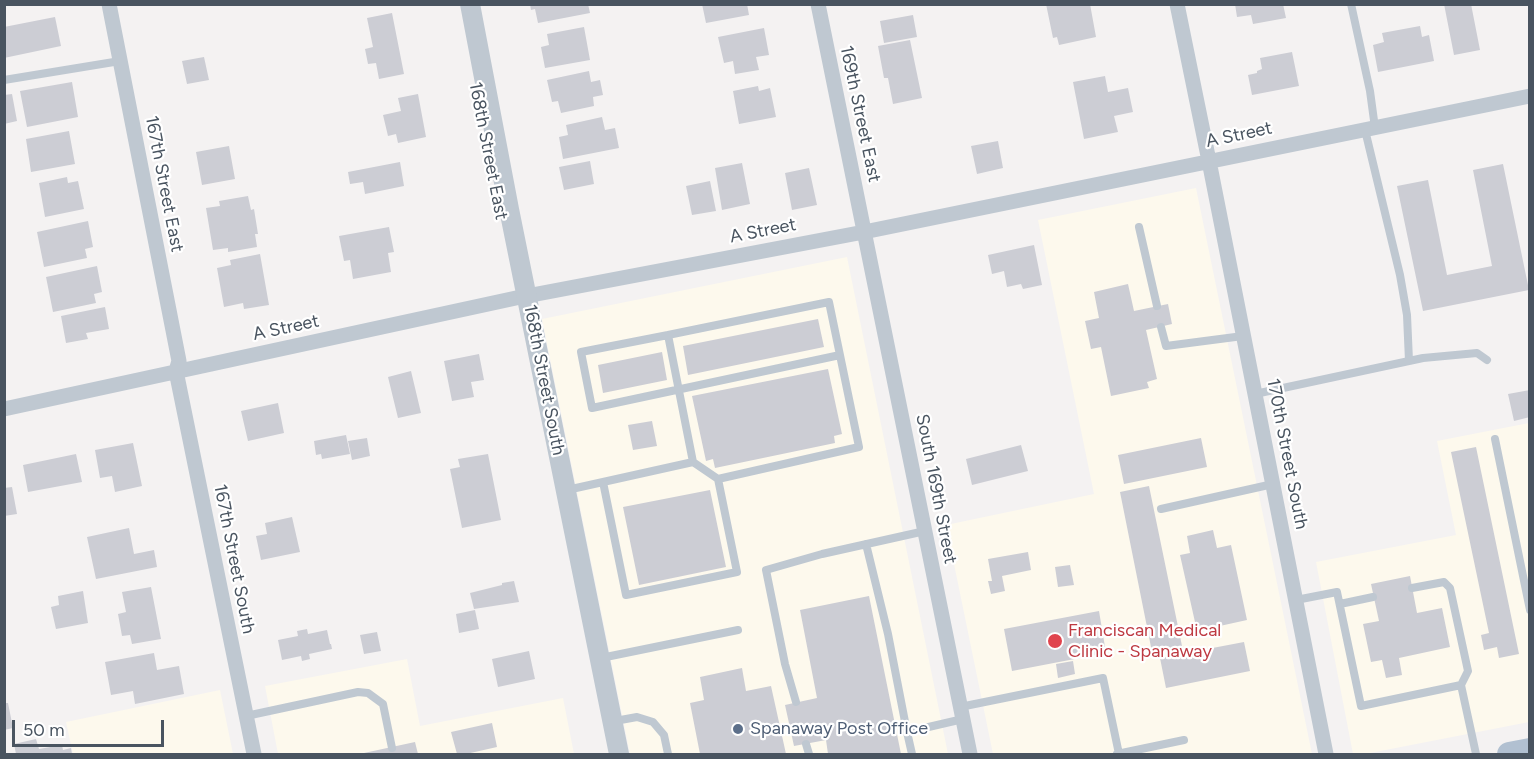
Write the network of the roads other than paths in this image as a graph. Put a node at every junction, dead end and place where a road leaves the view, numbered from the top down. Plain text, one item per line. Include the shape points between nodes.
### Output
1 (109, 4) edge
2 (459, 4) edge
3 (470, 4) edge
4 (818, 4) edge
5 (1177, 4) edge
6 (1351, 4) edge
7 (120, 61) junction
8 (4, 80) edge
9 (1530, 96) edge
10 (1370, 129) junction
11 (1209, 161) junction
12 (1139, 227) dead end
13 (864, 232) junction
14 (522, 297) junction
15 (1157, 306) dead end
16 (1161, 327) dead end
17 (668, 335) junction
18 (1243, 336) junction
19 (840, 355) junction
20 (1487, 360) dead end
21 (1409, 361) junction
22 (176, 371) junction
23 (678, 388) junction
24 (1255, 394) junction
25 (4, 409) edge
26 (1495, 439) dead end
27 (693, 462) junction
28 (718, 479) junction
29 (603, 482) junction
30 (1273, 483) junction
31 (566, 491) junction
32 (1161, 509) dead end
33 (925, 531) junction
34 (866, 544) junction
35 (1412, 588) dead end
36 (1373, 597) dead end
37 (1296, 600) junction
38 (1340, 604) junction
39 (1530, 610) edge
40 (738, 630) dead end
41 (600, 658) junction
42 (1461, 685) junction
43 (796, 702) dead end
44 (962, 713) junction
45 (246, 716) junction
46 (612, 722) junction
47 (907, 732) junction
48 (1184, 740) dead end
49 (806, 744) dead end
50 (392, 748) dead end
51 (1530, 750) edge
52 (254, 754) edge
53 (607, 754) edge
54 (620, 754) edge
55 (668, 754) edge
56 (809, 754) edge
57 (912, 754) edge
58 (970, 754) edge
59 (1118, 754) edge
60 (1326, 754) edge
61 (1476, 754) edge
62 (1509, 754) edge

1 - 7 street, 167th Street East
2 - 14 street, 168th Street East
3 - 14 street, 168th Street South
4 - 13 street, 169th Street East
5 - 11 street, 170th Street South
6 - 10 lane via 1370,91
7 - 8 lane
7 - 22 street, 167th Street East via 179,361
9 - 10 street, A Street
10 - 11 street, A Street
10 - 21 lane via 1407,315
11 - 13 street, A Street
11 - 18 street, 170th Street South
12 - 15 lane
13 - 14 street, A Street
13 - 33 street, South 169th Street
14 - 22 street, A Street
14 - 31 street, 168th Street South
14 - 53 street, 168th Street South
16 - 18 lane via 1166,346
17 - 19 lane via 829,302
17 - 23 lane
17 - 23 lane via 581,352 583,363 592,408
18 - 24 street, 170th Street South
19 - 23 lane
19 - 28 lane via 859,447
20 - 21 lane via 1477,353
21 - 24 lane
22 - 25 street, A Street
22 - 45 street, 167th Street South
23 - 27 lane
24 - 30 street, 170th Street South
26 - 39 lane
27 - 28 lane
27 - 29 lane
28 - 29 lane via 737,572 626,595
29 - 31 lane
30 - 32 lane
30 - 37 street, 170th Street South
31 - 41 street, 168th Street South
33 - 34 lane
33 - 44 street, South 169th Street
34 - 43 lane via 766,570
34 - 47 lane
35 - 42 lane via 1444,582 1450,588 1468,671
36 - 38 lane
37 - 38 lane via 1337,592
37 - 60 street, 170th Street South
38 - 42 lane via 1361,706
40 - 41 lane
41 - 46 street, 168th Street South
42 - 61 lane
44 - 47 lane
44 - 58 street, South 169th Street
44 - 59 lane via 1103,678
45 - 50 lane via 368,693 383,704
45 - 52 street, 167th Street South
46 - 54 street, 168th Street South
46 - 55 lane via 637,717 653,722 664,735
47 - 57 lane
48 - 59 lane
49 - 56 lane
51 - 62 main road

